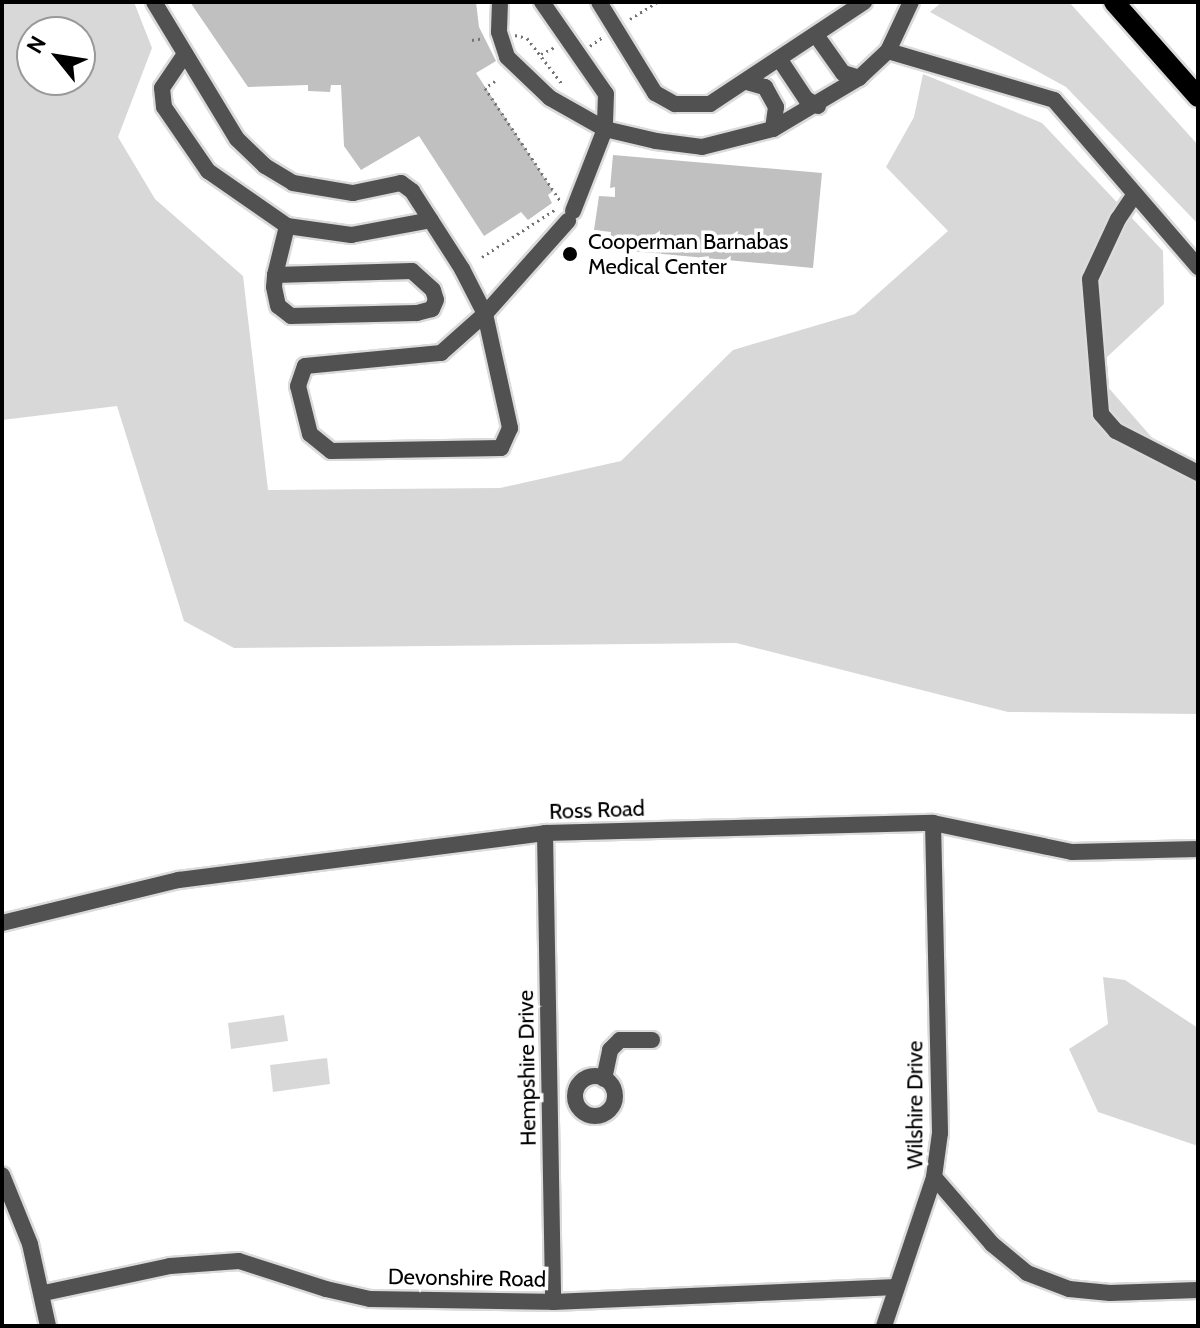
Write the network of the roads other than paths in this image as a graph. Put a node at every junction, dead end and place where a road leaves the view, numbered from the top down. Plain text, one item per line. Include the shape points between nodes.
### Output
1 (154, 2) edge
2 (500, 2) edge
3 (542, 2) edge
4 (599, 2) edge
5 (864, 2) edge
6 (911, 2) edge
7 (1114, 2) edge
8 (816, 35) junction
9 (888, 51) junction
10 (185, 54) junction
11 (780, 60) junction
12 (859, 78) junction
13 (747, 82) junction
14 (1198, 97) edge
15 (818, 106) junction
16 (605, 129) junction
17 (773, 129) junction
18 (1135, 194) junction
19 (431, 220) junction
20 (287, 226) junction
21 (1198, 267) edge
22 (275, 275) junction
23 (485, 314) junction
24 (1198, 473) edge
25 (933, 823) junction
26 (545, 833) junction
27 (1198, 849) edge
28 (2, 923) edge
29 (652, 1040) dead end
30 (604, 1079) junction
31 (549, 1099) junction
32 (574, 1099) junction
33 (2, 1175) edge
34 (934, 1177) junction
35 (897, 1287) junction
36 (1198, 1290) edge
37 (44, 1293) junction
38 (553, 1302) junction
39 (48, 1326) edge
40 (884, 1326) edge

1 - 10 street
2 - 16 street via 499,34 507,57 550,98
3 - 16 street via 606,94
4 - 13 street via 655,93 675,104 710,104
5 - 8 street
6 - 9 street
7 - 14 main road
8 - 11 street
8 - 12 street via 843,73
9 - 12 street
9 - 18 street via 1054,100
10 - 19 street via 237,139 265,166 293,183 353,193 401,183
10 - 20 street via 162,88 164,107 208,171
11 - 13 street
11 - 15 street via 806,99
12 - 15 street
13 - 17 street via 765,87 776,107
15 - 17 street
16 - 17 street via 702,147
16 - 23 street via 571,216
18 - 21 street
18 - 24 street via 1090,279 1101,414 1116,431
19 - 20 street via 351,235
19 - 23 street
20 - 22 street
22 - 22 street via 278,306 291,316 417,313 432,309 436,300 433,290 412,271
23 - 23 street via 510,428 501,448 331,451 310,434 298,386 305,366 441,353
25 - 26 street, Ross Road
25 - 27 street, Ross Road via 1072,852
25 - 34 street, Wilshire Drive via 940,1133
26 - 28 street, Ross Road via 179,880
26 - 31 street, Hempshire Drive
29 - 30 street via 620,1040 610,1050
30 - 32 street via 593,1076 582,1082
30 - 32 street via 615,1093 613,1106 604,1115 585,1114
31 - 32 street
31 - 38 street, Hempshire Drive
33 - 37 street
34 - 35 street
34 - 36 street, Wilshire Drive via 992,1244 1027,1273 1069,1289
35 - 38 street, Devonshire Road
35 - 40 street
37 - 38 street, Devonshire Road via 170,1266 239,1261 370,1299
37 - 39 street

